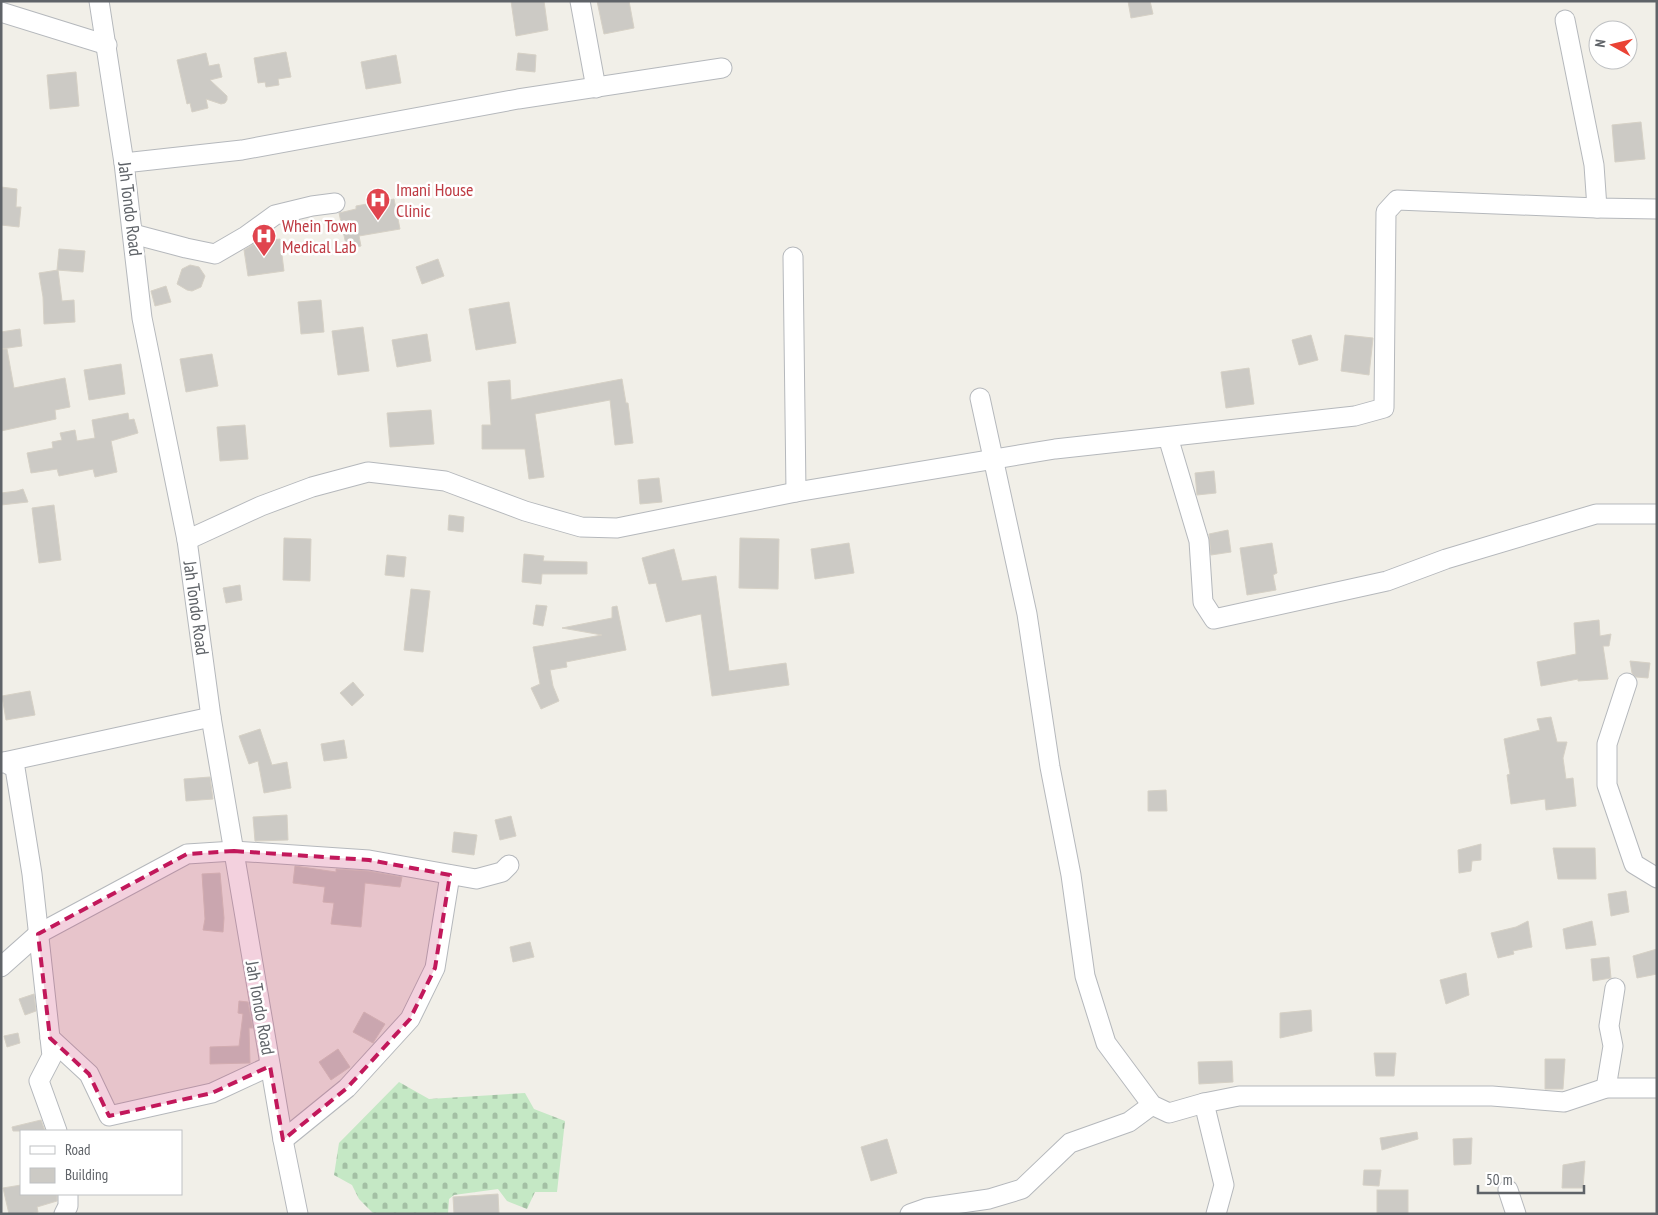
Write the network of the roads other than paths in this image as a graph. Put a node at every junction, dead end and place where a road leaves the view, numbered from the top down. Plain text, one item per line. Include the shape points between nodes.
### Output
1 (99, 1) edge
2 (580, 1) edge
3 (1, 12) edge
4 (1565, 20) dead end
5 (107, 44) junction
6 (722, 68) dead end
7 (596, 88) junction
8 (124, 163) junction
9 (335, 203) dead end
10 (1597, 208) junction
11 (1657, 209) edge
12 (133, 234) junction
13 (793, 257) dead end
14 (980, 398) dead end
15 (1168, 437) junction
16 (993, 460) junction
17 (796, 492) junction
18 (1657, 514) edge
19 (187, 540) junction
20 (1627, 683) dead end
21 (211, 717) junction
22 (3, 762) edge
23 (234, 851) junction
24 (1657, 860) edge
25 (1634, 864) junction
26 (509, 865) dead end
27 (450, 875) junction
28 (1657, 878) edge
29 (38, 934) junction
30 (1, 967) edge
31 (1615, 988) dead end
32 (50, 1038) junction
33 (270, 1066) junction
34 (1606, 1088) junction
35 (1657, 1088) edge
36 (1204, 1103) junction
37 (1152, 1104) junction
38 (57, 1130) edge
39 (283, 1140) junction
40 (1508, 1190) dead end
41 (68, 1195) edge
42 (64, 1214) edge
43 (298, 1214) edge
44 (910, 1214) edge
45 (1216, 1214) edge
46 (1516, 1214) edge

1 - 5 street, Jah Tondo Road
2 - 7 street
3 - 5 street
4 - 10 street via 1594,165
5 - 8 street, Jah Tondo Road
6 - 7 street
7 - 8 street via 518,99 242,150
8 - 12 street, Jah Tondo Road
9 - 12 street via 275,215 215,254
10 - 11 street
10 - 15 street via 1397,200 1386,212 1384,408 1355,416
12 - 19 street, Jah Tondo Road via 142,318
13 - 17 street
14 - 16 street
15 - 16 street via 1055,449
15 - 18 street via 1199,542 1203,602 1214,619 1387,581 1446,559 1596,514
16 - 17 street
16 - 37 street via 1027,614 1085,976 1106,1043
17 - 19 street via 617,528 581,527 445,482 368,472 312,487 261,506
19 - 21 street, Jah Tondo Road
20 - 25 street via 1607,744 1607,785
21 - 22 street
21 - 23 street, Jah Tondo Road
22 - 29 street via 15,768
23 - 27 street via 369,860
23 - 29 street via 186,854
23 - 33 street, Jah Tondo Road
24 - 25 street
25 - 28 street
26 - 27 street via 502,872 476,879
27 - 39 street via 435,968 410,1019 347,1088
29 - 30 street
29 - 32 street
31 - 34 street via 1609,1026 1613,1046
32 - 33 street via 89,1074 109,1116 212,1093
32 - 38 street via 52,1056 39,1081
33 - 39 street, Jah Tondo Road
34 - 35 street
34 - 36 street via 1564,1102 1492,1096 1239,1096
36 - 37 street via 1170,1113
36 - 45 street via 1224,1184
37 - 44 street via 1129,1122 1070,1143 1022,1188 989,1199 927,1208
39 - 43 street, Jah Tondo Road
40 - 46 street
41 - 42 street

